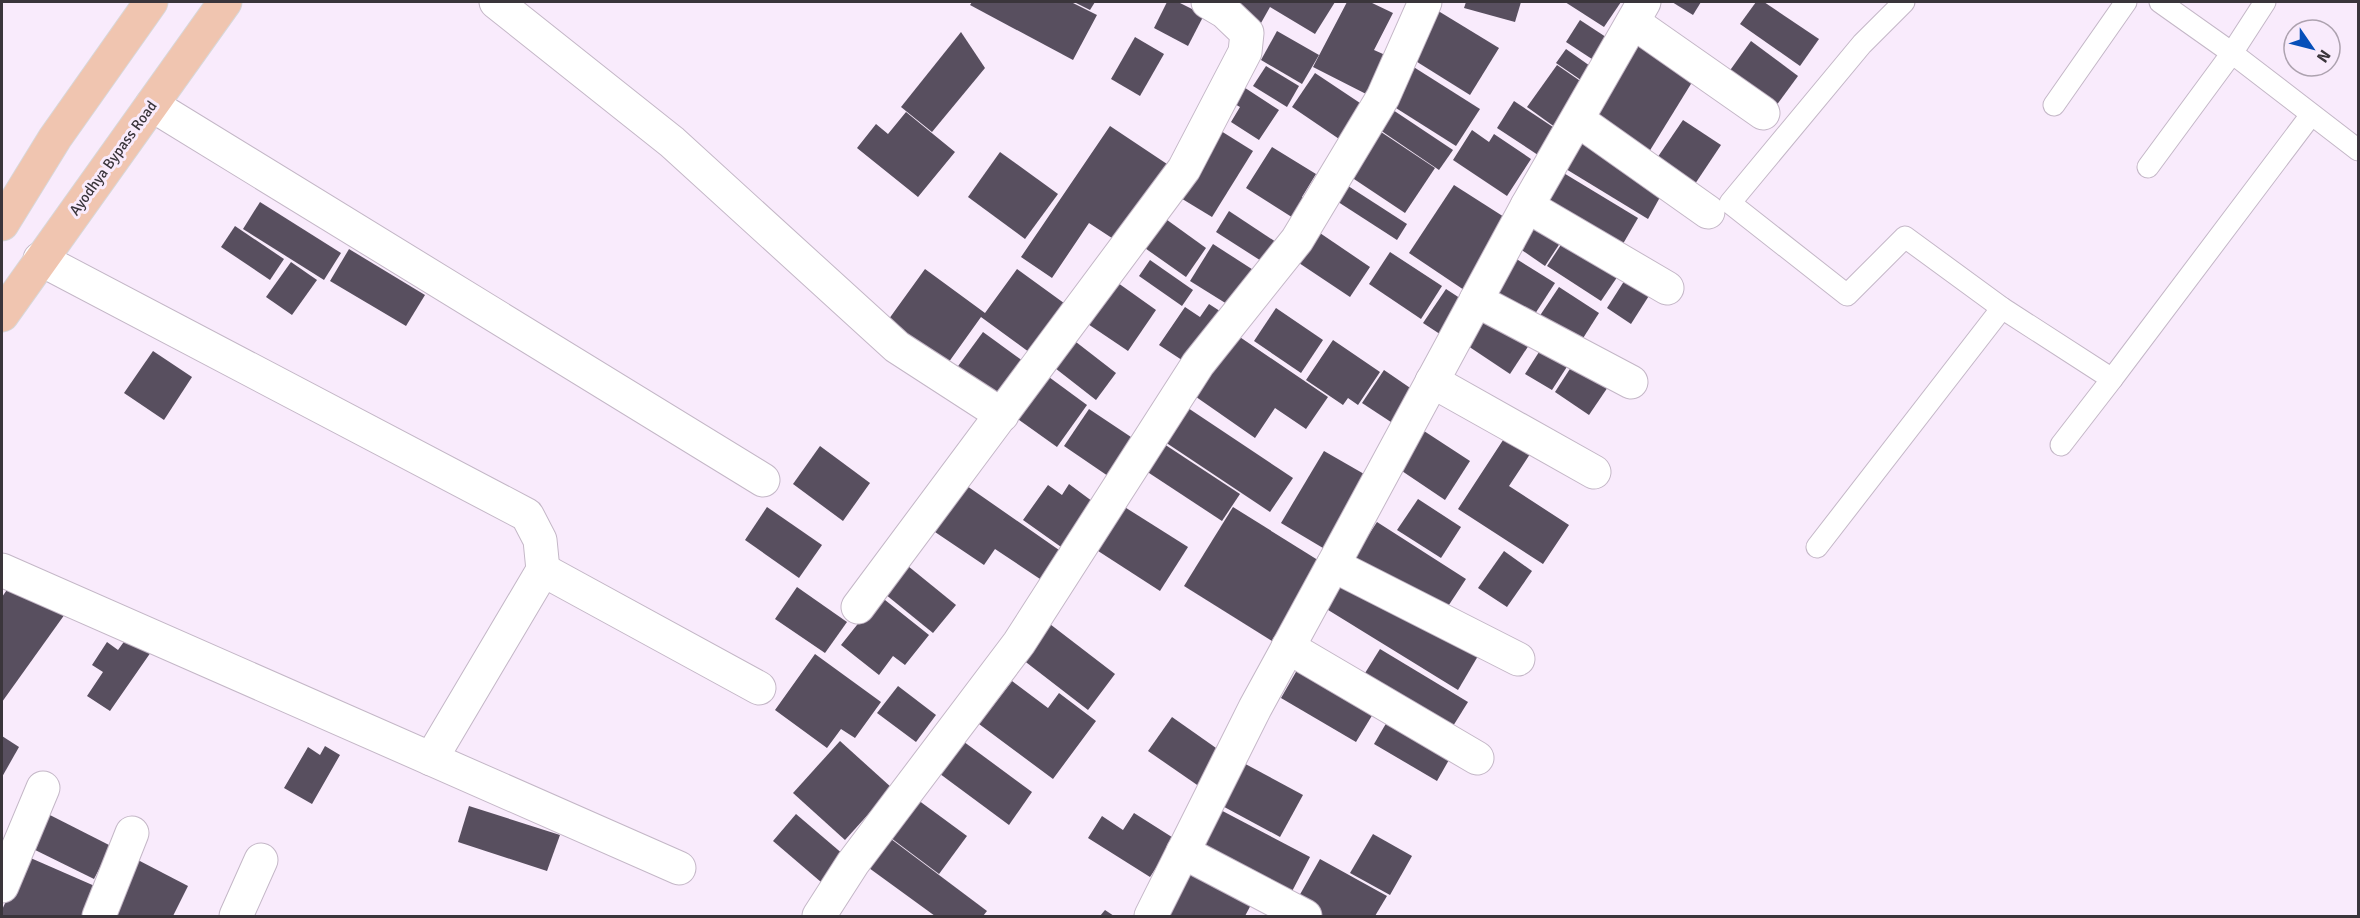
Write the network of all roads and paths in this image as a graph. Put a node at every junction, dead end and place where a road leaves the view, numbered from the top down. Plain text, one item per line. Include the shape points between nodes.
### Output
1 (151, 2) edge
2 (225, 2) edge
3 (496, 2) edge
4 (1208, 2) edge
5 (1425, 2) edge
6 (1904, 2) edge
7 (2126, 2) edge
8 (2160, 2) edge
9 (2265, 2) edge
10 (1639, 12) edge
11 (2232, 53) junction
12 (152, 105) junction
13 (2054, 105) dead end
14 (1763, 113) dead end
15 (2311, 115) junction
16 (1578, 120) junction
17 (2358, 150) edge
18 (2148, 167) dead end
19 (1527, 206) junction
20 (1708, 212) dead end
21 (2, 224) edge
22 (40, 259) junction
23 (1667, 288) dead end
24 (1476, 300) junction
25 (2002, 308) junction
26 (2, 315) edge
27 (2112, 379) junction
28 (1432, 381) junction
29 (1631, 382) dead end
30 (1002, 415) junction
31 (2061, 445) dead end
32 (1594, 472) dead end
33 (763, 480) dead end
34 (1817, 547) dead end
35 (1333, 565) junction
36 (2, 570) edge
37 (543, 570) junction
38 (858, 608) dead end
39 (1288, 647) junction
40 (1518, 659) dead end
41 (759, 688) dead end
42 (1476, 758) dead end
43 (431, 759) junction
44 (43, 788) dead end
45 (132, 833) dead end
46 (1183, 852) junction
47 (261, 860) dead end
48 (679, 868) dead end
49 (2, 886) edge
50 (99, 916) edge
51 (236, 916) edge
52 (819, 916) edge
53 (1151, 916) edge
54 (1305, 916) edge

1 - 21 main road via 55,138
2 - 12 main road, Ayodhya Bypass Road
3 - 30 street via 672,142 897,347
4 - 30 street via 1247,33 1245,52 1184,169
5 - 52 street via 1383,97 1297,240 1198,364 1019,643 853,862
6 - 25 lane via 1862,44 1730,203 1847,295 1905,237
7 - 13 lane
8 - 11 lane
9 - 11 lane
10 - 14 street
10 - 16 street
11 - 15 lane
11 - 18 lane
12 - 22 main road, Ayodhya Bypass Road
12 - 33 street
15 - 17 lane
15 - 27 lane
16 - 19 street
16 - 20 street
19 - 23 street
19 - 24 street
22 - 26 main road, Ayodhya Bypass Road
22 - 37 street via 527,515 540,540
24 - 28 street
24 - 29 street
25 - 27 lane
25 - 34 lane
27 - 31 lane
28 - 32 street
28 - 35 street
30 - 38 street
35 - 39 street
35 - 40 street
36 - 43 street
37 - 41 street
37 - 43 street
39 - 42 street
39 - 46 street
43 - 48 street
44 - 49 street
45 - 50 street
46 - 53 street
46 - 54 street
47 - 51 street

